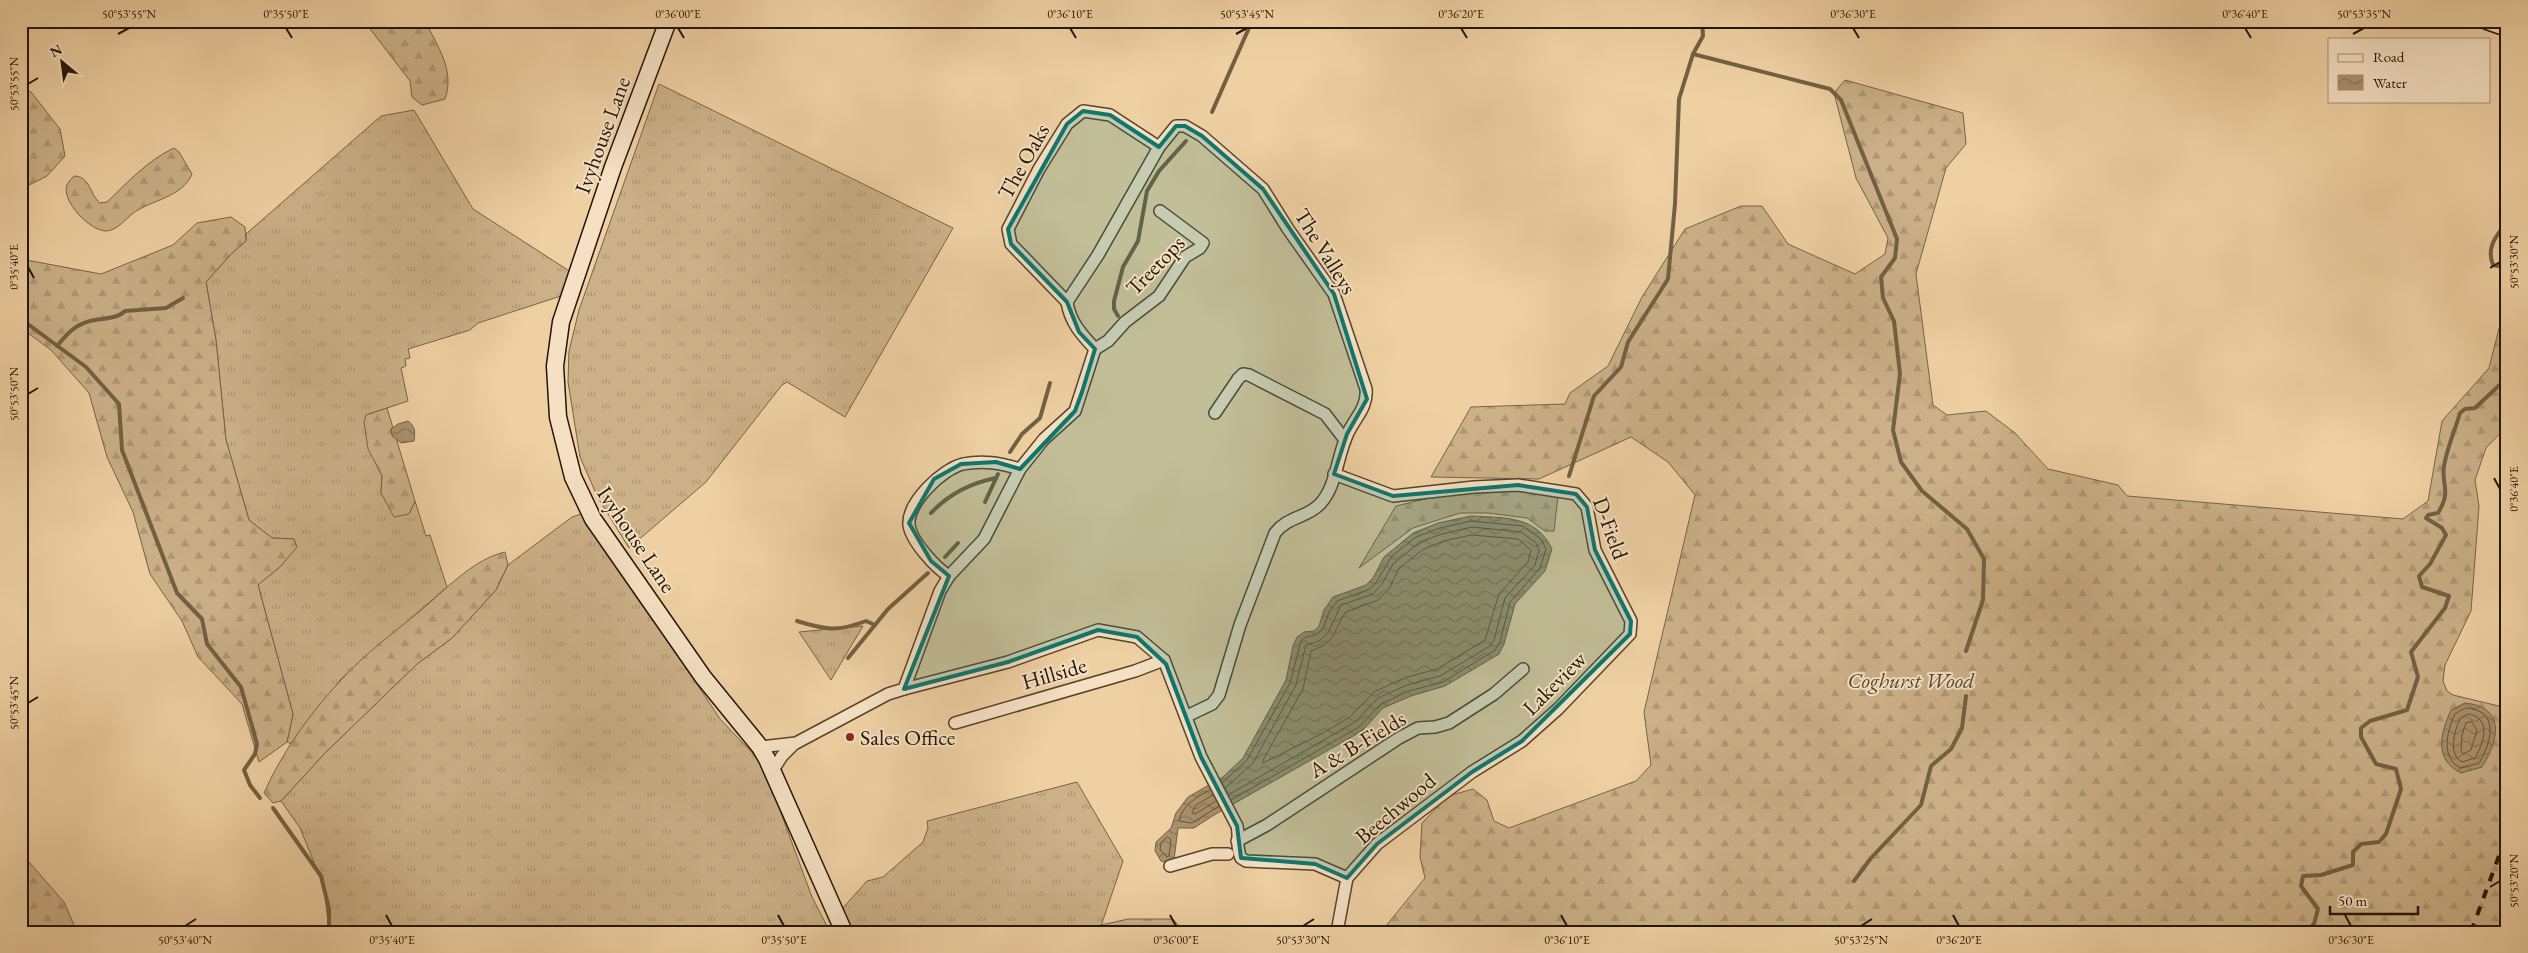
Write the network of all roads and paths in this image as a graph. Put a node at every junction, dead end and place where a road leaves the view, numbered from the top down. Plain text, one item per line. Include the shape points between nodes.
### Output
1 (668, 21) edge
2 (2487, 21) edge
3 (2507, 28) edge
4 (1159, 147) junction
5 (1160, 211) dead end
6 (1067, 302) junction
7 (1095, 349) junction
8 (1215, 413) dead end
9 (1345, 440) junction
10 (1020, 469) junction
11 (1334, 474) junction
12 (949, 576) junction
13 (1622, 602) joint
14 (1164, 660) junction
15 (1523, 669) dead end
16 (904, 689) junction
17 (1187, 716) junction
18 (955, 723) dead end
19 (796, 743) junction
20 (760, 747) junction
21 (773, 770) junction
22 (1472, 772) joint
23 (1237, 841) junction
24 (1228, 854) dead end
25 (1170, 866) dead end
26 (1347, 878) junction
27 (844, 932) edge
28 (1337, 932) edge

1 - 20 street, Ivyhouse Lane via 613,167 561,322 555,366 558,417 570,470 593,519 708,684
2 - 3 street
4 - 6 street via 1098,255
4 - 6 street, The Oaks via 1110,114 1083,111 1067,124 1039,170 1008,229 1011,244
4 - 9 street, The Valleys via 1176,126 1185,126 1202,136 1264,189 1334,294 1367,399
5 - 7 street, Treetops via 1203,243 1185,257 1159,296
6 - 7 street via 1069,315 1078,332
7 - 10 street via 1074,411
8 - 9 street via 1238,379 1243,374 1248,375 1325,414
9 - 11 street, The Valleys
10 - 12 street via 984,539
10 - 12 street via 996,462 961,464 934,480 922,496 911,514 911,532 937,568
11 - 13 street, D-Field via 1393,496 1518,485 1576,494 1587,507 1592,542
11 - 17 street, The Valleys via 1320,504 1282,524 1275,533 1240,625 1219,695 1212,704
12 - 16 street via 940,591
13 - 22 street, Lakeview via 1631,621 1630,634 1529,735
14 - 16 street via 1137,638 1098,630 1008,662
14 - 17 street
14 - 18 street, Hillside
15 - 23 street, A & B-Fields via 1494,694 1449,723 1418,728 1399,738 1267,825
16 - 19 street via 888,694
17 - 23 street via 1201,757 1239,832
19 - 20 street
19 - 21 street
20 - 21 street, Ivyhouse Lane
21 - 27 street, Ivyhouse Lane
22 - 26 street, Beechwood via 1377,844
23 - 26 street via 1241,858 1246,861 1315,864
24 - 25 street via 1212,854
26 - 28 street

